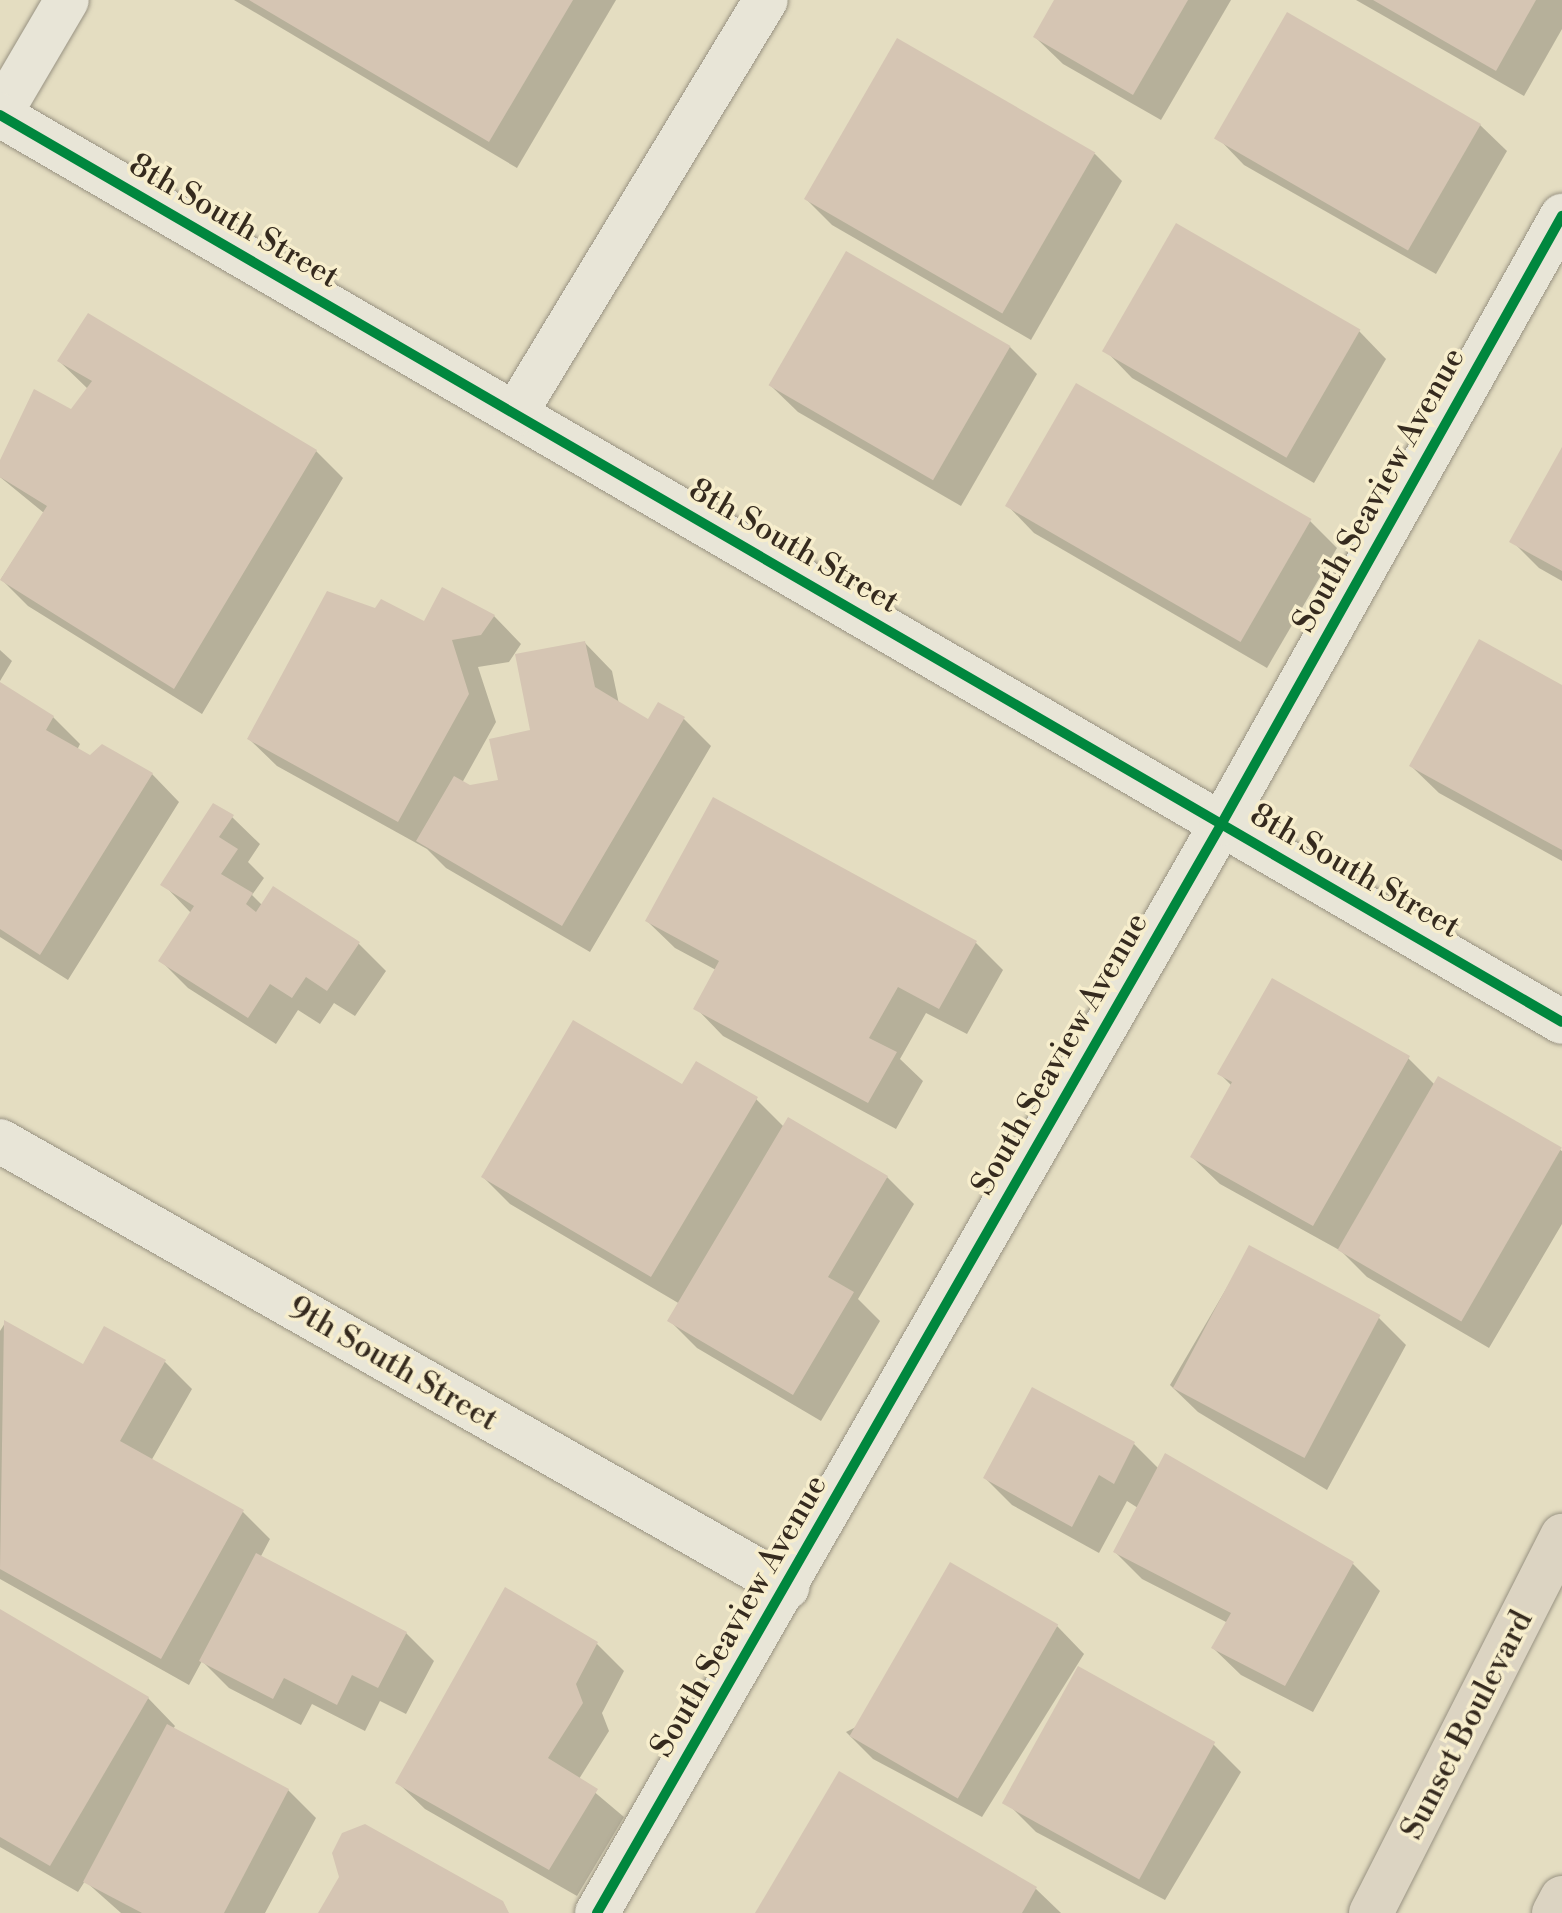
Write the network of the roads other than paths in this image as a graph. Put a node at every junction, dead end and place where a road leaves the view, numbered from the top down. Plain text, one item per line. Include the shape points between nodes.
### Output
1 (67, 0) edge
2 (766, 0) edge
3 (0, 114) edge
4 (1562, 216) edge
5 (515, 414) junction
6 (1222, 823) junction
7 (1562, 1022) edge
8 (0, 1141) edge
9 (1562, 1536) edge
10 (787, 1587) junction
11 (1562, 1898) edge
12 (597, 1913) edge
13 (1371, 1913) edge
14 (1554, 1913) edge

1 - 3 street
2 - 5 street
3 - 5 street, 8th South Street
4 - 6 street, South Seaview Avenue
5 - 6 street, 8th South Street
6 - 7 street, 8th South Street
6 - 10 street, South Seaview Avenue
8 - 10 street, 9th South Street
9 - 13 main road, Sunset Boulevard
10 - 12 street, South Seaview Avenue
11 - 14 main road

